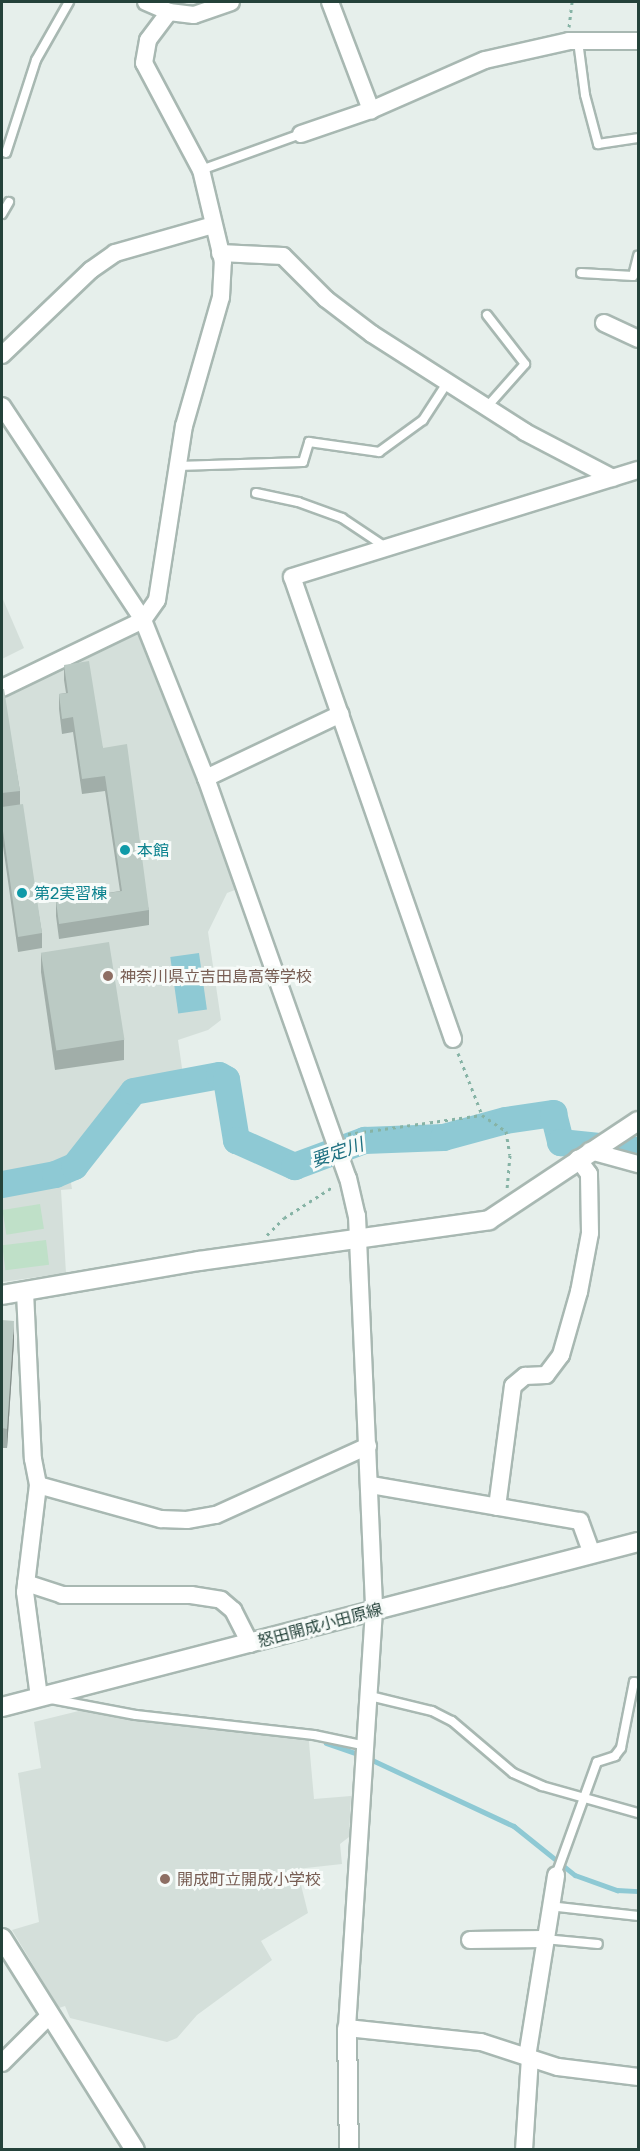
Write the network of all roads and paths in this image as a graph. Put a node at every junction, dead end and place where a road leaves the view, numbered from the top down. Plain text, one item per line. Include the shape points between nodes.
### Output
1 (69, 2) edge
2 (146, 2) edge
3 (231, 2) edge
4 (330, 2) edge
5 (572, 2) edge
6 (169, 12) junction
7 (574, 41) junction
8 (639, 41) edge
9 (371, 110) junction
10 (301, 134) joint
11 (639, 138) edge
12 (6, 153) dead end
13 (201, 170) junction
14 (9, 202) dead end
15 (2, 214) edge
16 (213, 225) junction
17 (220, 253) junction
18 (639, 256) edge
19 (581, 273) dead end
20 (487, 315) dead end
21 (604, 323) dead end
22 (639, 339) edge
23 (2, 355) edge
24 (447, 383) junction
25 (2, 406) edge
26 (487, 407) junction
27 (178, 466) junction
28 (639, 470) edge
29 (613, 478) junction
30 (255, 493) dead end
31 (384, 546) junction
32 (143, 620) junction
33 (2, 688) edge
34 (341, 714) junction
35 (206, 778) junction
36 (453, 1039) joint
37 (482, 1115) junction
38 (635, 1123) edge
39 (336, 1147) junction
40 (584, 1155) junction
41 (639, 1164) edge
42 (348, 1178) junction
43 (505, 1209) junction
44 (360, 1239) junction
45 (253, 1253) junction
46 (25, 1292) junction
47 (2, 1295) edge
48 (368, 1446) junction
49 (38, 1485) junction
50 (371, 1485) junction
51 (497, 1508) junction
52 (639, 1542) edge
53 (592, 1554) junction
54 (26, 1583) junction
55 (374, 1610) junction
56 (250, 1644) junction
57 (639, 1683) edge
58 (39, 1696) junction
59 (370, 1696) junction
60 (2, 1707) edge
61 (366, 1746) junction
62 (584, 1798) junction
63 (639, 1813) edge
64 (556, 1875) joint
65 (548, 1906) junction
66 (639, 1916) edge
67 (2, 1938) edge
68 (543, 1939) junction
69 (470, 1940) dead end
70 (598, 1944) dead end
71 (50, 2015) junction
72 (347, 2028) junction
73 (529, 2058) junction
74 (2, 2063) edge
75 (639, 2077) edge
76 (135, 2150) edge
77 (349, 2150) edge
78 (524, 2150) edge

1 - 12 lane via 36,60
2 - 6 street
3 - 6 street via 194,15
4 - 9 street
5 - 7 path
6 - 13 street via 148,40 144,63
7 - 8 street
7 - 9 street via 485,60
7 - 11 lane via 598,144
9 - 10 street
10 - 13 lane
13 - 16 street
14 - 15 lane
16 - 17 street
16 - 23 street via 115,254 91,270
17 - 24 street via 283,256 326,299
17 - 27 street via 221,297 184,426
18 - 19 lane via 633,276
20 - 26 lane via 525,364
21 - 22 street
24 - 26 street
24 - 27 lane via 423,420 379,452 309,442 303,462
25 - 32 street
26 - 29 street via 525,432
27 - 32 street via 157,600
28 - 29 street
29 - 31 street
30 - 31 lane via 298,502 342,518
31 - 34 street via 292,577
32 - 33 street
32 - 35 street
34 - 35 street
34 - 36 street
35 - 39 street
36 - 37 path
37 - 39 path via 432,1124 372,1128
37 - 43 path via 506,1131 510,1155
38 - 40 street
39 - 42 street
40 - 41 street
40 - 43 street
40 - 51 street via 589,1174 590,1233 579,1292 561,1355 546,1375 525,1376 513,1386
42 - 44 street
42 - 45 path via 275,1225
43 - 44 street via 480,1222
44 - 45 street
44 - 48 street
45 - 46 street
46 - 47 street
46 - 49 street via 33,1459
48 - 49 street via 216,1515 186,1520 161,1519
48 - 50 street
49 - 54 street
50 - 51 street
50 - 55 street
51 - 53 street via 580,1521
52 - 53 street, 怒田開成小田原線
53 - 55 street, 怒田開成小田原線
54 - 56 street via 62,1595 191,1594 221,1600 233,1610
54 - 58 street
55 - 56 street, 怒田開成小田原線
55 - 59 street
56 - 58 street, 怒田開成小田原線
57 - 62 lane via 634,1682 621,1748 615,1756 597,1762
58 - 60 street, 怒田開成小田原線
58 - 61 lane via 136,1715 314,1735
59 - 61 street
59 - 62 lane via 432,1711 452,1721 513,1773
61 - 72 street
62 - 63 lane
62 - 64 lane
64 - 65 street
65 - 66 lane
65 - 68 street
67 - 71 street
68 - 69 street
68 - 70 lane
68 - 73 street
71 - 74 street
71 - 76 street
72 - 73 street via 481,2042
72 - 77 street
73 - 75 street via 558,2067
73 - 78 street

